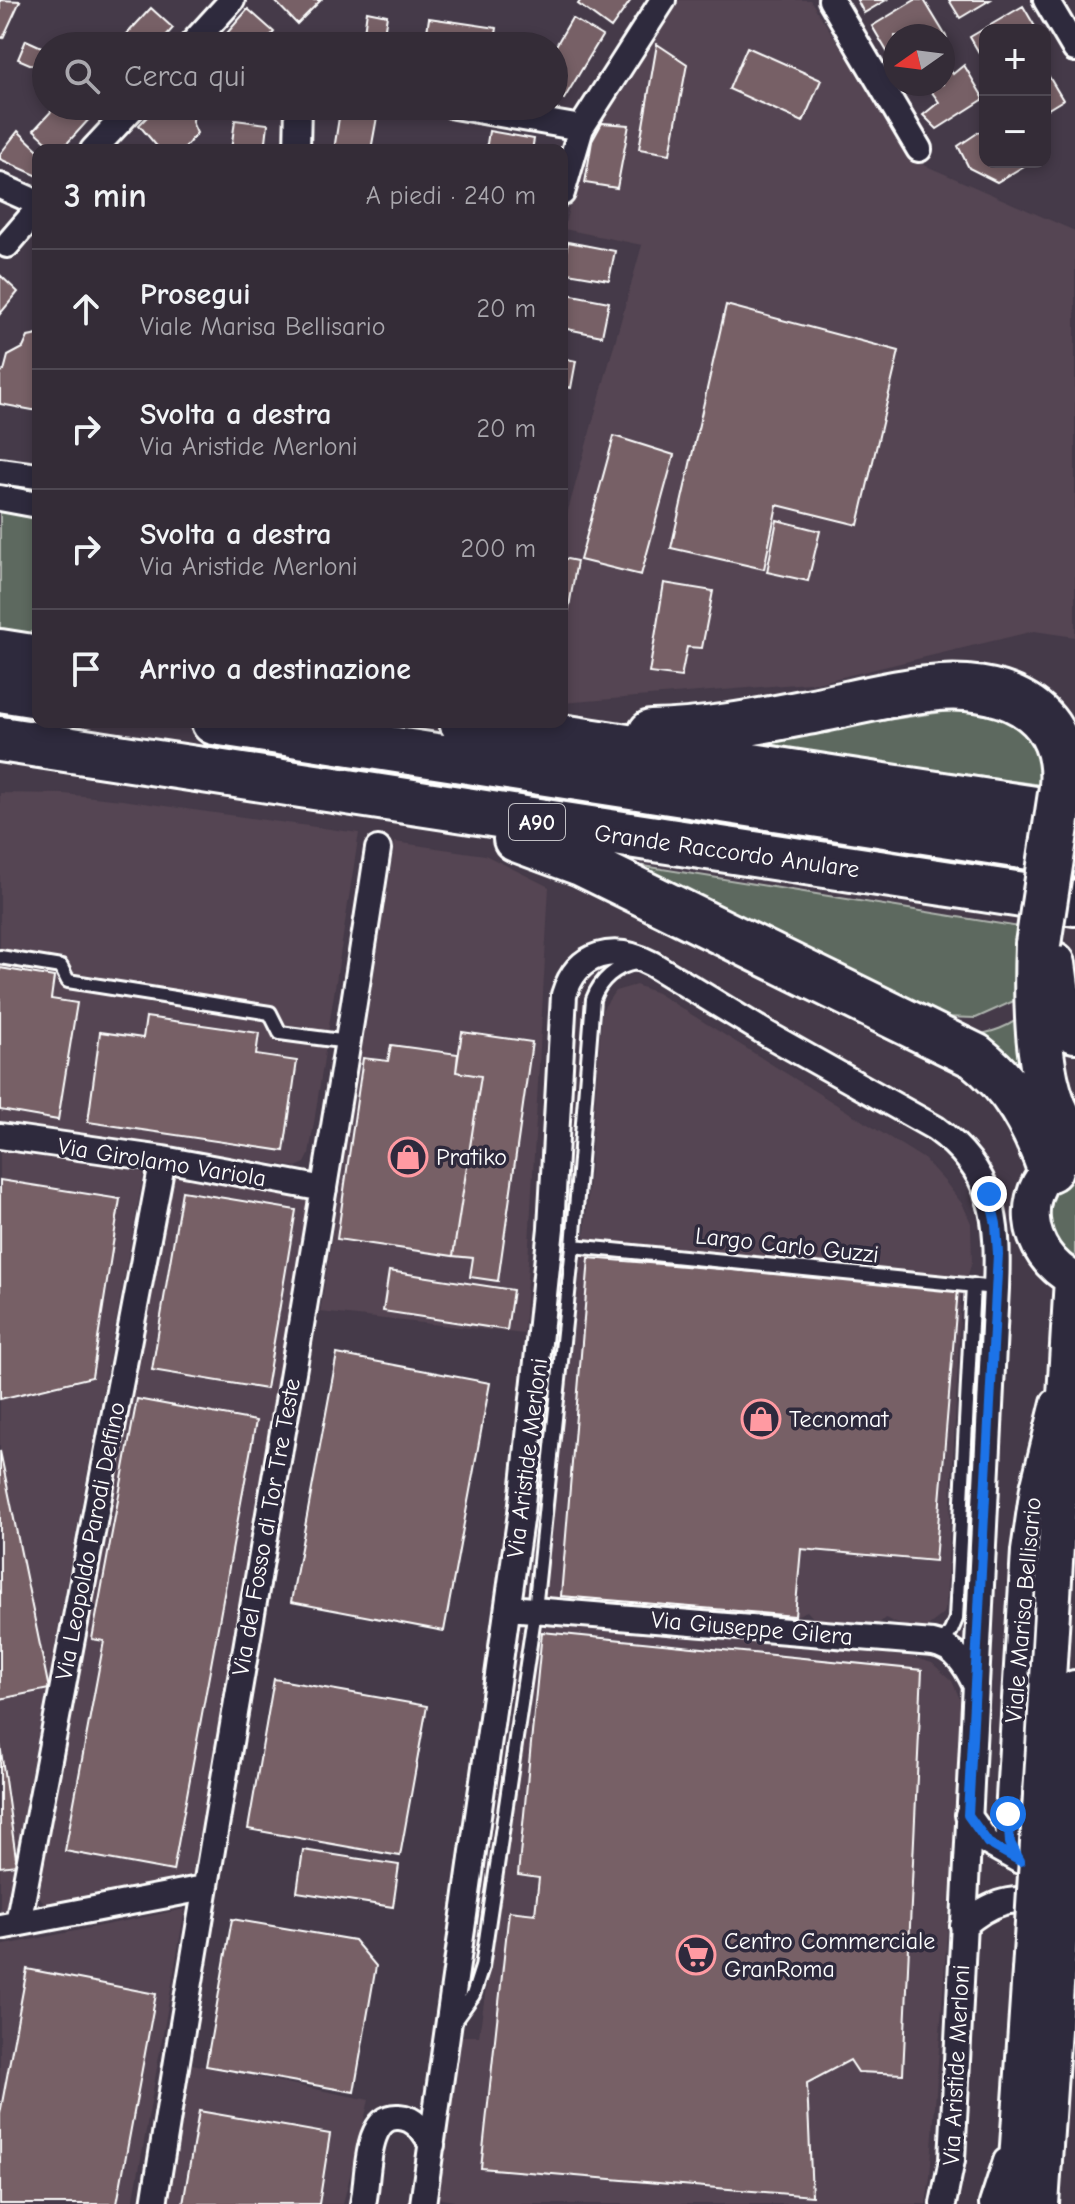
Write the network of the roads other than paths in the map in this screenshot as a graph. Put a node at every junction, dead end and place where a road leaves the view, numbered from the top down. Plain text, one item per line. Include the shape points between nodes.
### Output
1 (232, 0) edge
2 (663, 0) edge
3 (831, 0) edge
4 (1046, 0) edge
5 (203, 32) edge
6 (1075, 49) edge
7 (121, 120) edge
8 (298, 120) edge
9 (535, 120) edge
10 (581, 128) junction
11 (99, 144) edge
12 (297, 144) edge
13 (919, 149) dead end
14 (568, 172) edge
15 (0, 186) edge
16 (32, 200) edge
17 (32, 216) edge
18 (7, 245) dead end
19 (0, 471) edge
20 (32, 475) edge
21 (0, 498) edge
22 (32, 504) edge
23 (0, 652) edge
24 (32, 657) edge
25 (0, 689) edge
26 (32, 694) edge
27 (568, 722) edge
28 (253, 728) edge
29 (521, 728) edge
30 (0, 739) edge
31 (412, 801) junction
32 (1071, 802) edge
33 (378, 849) dead end
34 (1075, 854) edge
35 (1075, 903) edge
36 (1045, 947) junction
37 (0, 957) edge
38 (652, 964) junction
39 (1075, 1030) edge
40 (348, 1042) junction
41 (0, 1136) edge
42 (1067, 1154) edge
43 (163, 1159) junction
44 (324, 1189) junction
45 (573, 1246) junction
46 (1074, 1280) edge
47 (985, 1287) junction
48 (1070, 1342) junction
49 (974, 1491) junction
50 (509, 1608) junction
51 (535, 1610) junction
52 (941, 1645) junction
53 (975, 1684) junction
54 (1075, 1688) edge
55 (1056, 1779) junction
56 (968, 1815) junction
57 (1020, 1861) junction
58 (1074, 1871) edge
59 (204, 1888) junction
60 (1075, 1909) edge
61 (9, 1925) edge
62 (963, 1926) junction
63 (1039, 1977) junction
64 (449, 2028) junction
65 (432, 2145) junction
66 (154, 2204) edge
67 (363, 2204) edge
68 (423, 2204) edge
69 (943, 2204) edge
70 (992, 2204) edge
71 (1014, 2204) edge
72 (1041, 2204) edge

1 - 5 street
2 - 10 street
3 - 13 street
4 - 6 street
7 - 11 street
8 - 12 street
9 - 10 street
10 - 14 street
15 - 16 street
17 - 18 street
19 - 20 street
21 - 22 street
23 - 24 highway
25 - 26 highway
27 - 32 highway via 647,733 692,731 929,689 977,689 1013,699 1046,722 1062,757
28 - 34 highway, Grande Raccordo Anulare / A90
29 - 32 highway
30 - 31 highway, Grande Raccordo Anulare / A90
31 - 35 highway, Grande Raccordo Anulare / A90
31 - 42 highway via 581,863 958,1046 991,1068 1034,1126
32 - 36 highway
33 - 40 street, Via del Fosso di Tor Tre Teste
36 - 39 highway via 1053,982
36 - 42 highway via 1036,991 1043,1062
37 - 40 lane via 61,967 68,981 270,1013 280,1033
38 - 45 lane, Via Aristide Merloni via 629,964 610,974 593,999
38 - 47 street, Via Aristide Merloni via 927,1123 959,1148 985,1184 993,1208 998,1244
38 - 50 street, Via Aristide Merloni via 627,952 592,959 576,969 564,995 545,1302
40 - 44 street, Via del Fosso di Tor Tre Teste
41 - 43 street, Via Girolamo Variola
42 - 46 main road, Viale Marisa Bellisario via 1035,1193 1032,1207 1034,1234 1046,1259
43 - 44 street, Via Girolamo Variola
43 - 61 street, Via Leopoldo Parodi Delfino
44 - 59 street, Via del Fosso di Tor Tre Teste
45 - 47 lane, Largo Carlo Guzzi
45 - 51 lane, Via Aristide Merloni
46 - 48 main road, Viale Marisa Bellisario
47 - 49 street, Via Aristide Merloni
48 - 55 main road, Viale Marisa Bellisario
48 - 57 street, Viale Marisa Bellisario via 1039,1457 1024,1551 1008,1825
49 - 52 lane via 956,1619
49 - 53 street, Via Aristide Merloni
50 - 51 street, Via Giuseppe Gilera
50 - 64 street, Via Aristide Merloni
51 - 52 street, Via Giuseppe Gilera
51 - 64 lane, Via Aristide Merloni via 482,1967 469,2002
52 - 53 street via 961,1660
53 - 56 street, Via Aristide Merloni
54 - 55 main road, Viale Marisa Bellisario
55 - 63 main road, Viale Marisa Bellisario, bridge
56 - 57 street via 988,1843
56 - 62 street, Via Aristide Merloni
57 - 58 street via 1039,1870
59 - 61 street
59 - 66 street, Via del Fosso di Tor Tre Teste
60 - 62 street via 1049,1901 1009,1900 992,1905
62 - 69 street, Via Aristide Merloni via 952,2160
63 - 70 street via 1016,2036 1004,2169
63 - 71 main road, Viale Marisa Bellisario
63 - 72 main road, Viale Marisa Bellisario
64 - 65 street, Via Aristide Merloni
65 - 67 street via 412,2120 395,2117 381,2123 371,2144
65 - 68 street, Via Aristide Merloni

